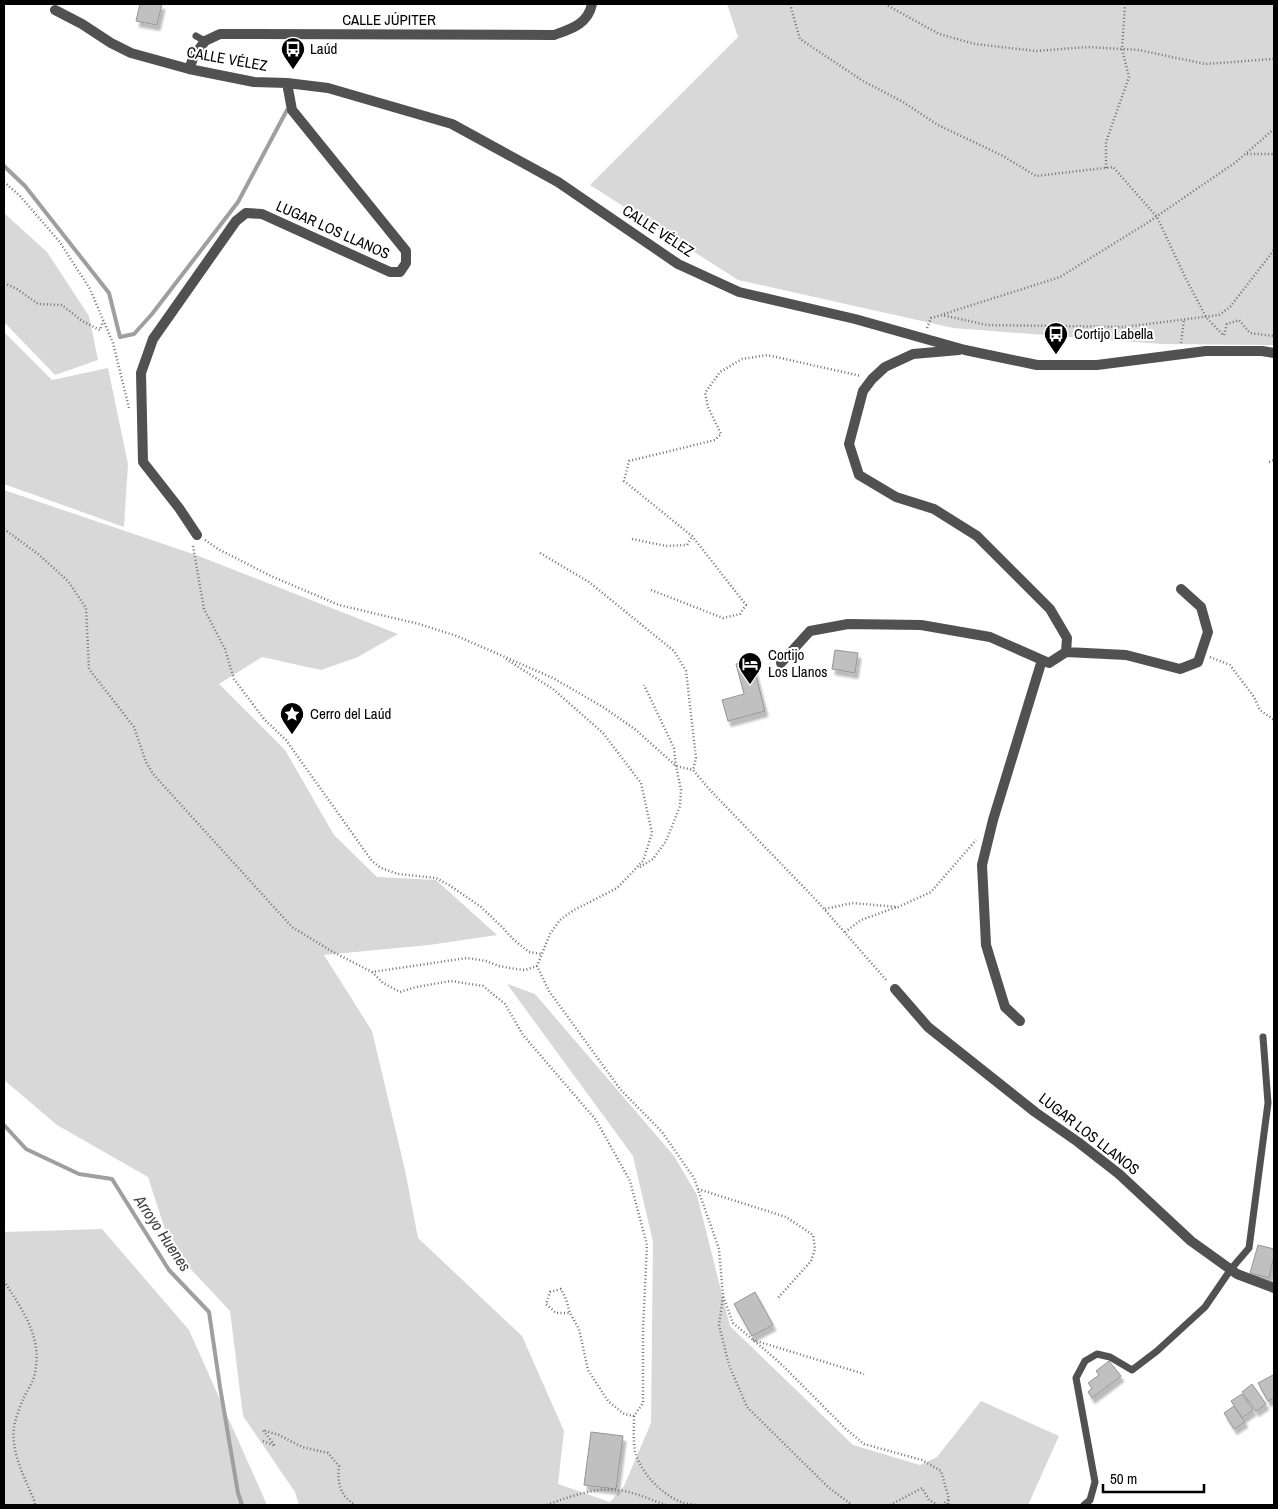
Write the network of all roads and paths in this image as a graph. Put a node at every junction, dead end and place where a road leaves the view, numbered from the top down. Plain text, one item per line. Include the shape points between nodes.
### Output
1 (592, 4) edge
2 (790, 4) edge
3 (885, 4) edge
4 (1125, 4) edge
5 (55, 10) dead end
6 (1122, 49) junction
7 (1274, 59) edge
8 (189, 69) junction
9 (287, 83) junction
10 (1274, 129) edge
11 (1245, 154) junction
12 (1274, 154) edge
13 (1106, 168) junction
14 (4, 182) edge
15 (1157, 217) junction
16 (1274, 250) edge
17 (1274, 255) edge
18 (1266, 261) junction
19 (4, 283) edge
20 (942, 315) junction
21 (1206, 317) junction
22 (1184, 320) junction
23 (103, 321) junction
24 (1224, 336) junction
25 (1274, 336) edge
26 (923, 338) junction
27 (964, 350) junction
28 (1220, 351) junction
29 (1274, 353) edge
30 (1180, 354) junction
31 (872, 379) junction
32 (131, 416) dead end
33 (1274, 460) edge
34 (1269, 462) dead end
35 (4, 529) edge
36 (197, 534) junction
37 (692, 536) junction
38 (632, 539) dead end
39 (540, 553) dead end
40 (1181, 589) dead end
41 (651, 590) dead end
42 (1066, 652) junction
43 (498, 653) junction
44 (1042, 660) junction
45 (1198, 662) junction
46 (781, 663) dead end
47 (644, 685) dead end
48 (1274, 720) edge
49 (676, 766) junction
50 (693, 770) junction
51 (993, 820) junction
52 (636, 869) junction
53 (898, 907) junction
54 (825, 909) junction
55 (845, 932) junction
56 (541, 954) junction
57 (537, 966) junction
58 (372, 972) junction
59 (895, 989) joint
60 (1020, 1021) dead end
61 (1263, 1037) dead end
62 (698, 1188) junction
63 (1231, 1269) junction
64 (4, 1282) edge
65 (1274, 1288) edge
66 (723, 1296) junction
67 (778, 1298) dead end
68 (570, 1313) junction
69 (752, 1339) junction
70 (864, 1374) dead end
71 (634, 1416) junction
72 (264, 1441) dead end
73 (949, 1499) junction
74 (35, 1505) edge
75 (355, 1505) edge
76 (547, 1505) edge
77 (666, 1505) edge
78 (696, 1505) edge
79 (852, 1505) edge
80 (890, 1505) edge
81 (940, 1505) edge
82 (948, 1505) edge
83 (1084, 1505) edge

1 - 8 street, CALLE JÚPITER via 590,13 576,27 554,35 220,34 200,38
2 - 13 path via 800,39 938,125 1003,156 1036,176
3 - 6 path via 939,34 975,44 1036,51 1088,46
4 - 6 path
5 - 8 street, CALLE VÉLEZ via 131,53
6 - 7 path via 1205,64
6 - 13 path via 1130,77 1106,142
8 - 9 street, CALLE VÉLEZ via 254,82
9 - 26 street, CALLE VÉLEZ via 328,88 452,124 558,182 678,264 739,292
9 - 36 street, LUGAR LOS LLANOS via 292,110 406,251 406,263 400,272 390,272 262,214 246,213 236,221 153,339 141,373 143,462
10 - 11 path
11 - 12 path
11 - 15 path
13 - 15 path via 1113,167
14 - 23 path via 60,241 90,289
15 - 20 path via 1060,277
15 - 21 path
16 - 18 path
17 - 18 path
18 - 21 path via 1230,307 1219,315
19 - 23 path via 38,304 62,305 100,330
20 - 22 path via 996,326 1124,327
20 - 26 path via 931,318
21 - 22 path
21 - 24 path
22 - 30 path
23 - 32 path via 113,343
24 - 25 path via 1227,324 1239,320 1250,333
24 - 28 path
26 - 27 street, CALLE VÉLEZ
27 - 30 street, CALLE VÉLEZ via 1037,365 1097,365
27 - 31 street via 913,354 885,368
28 - 29 street, CALLE VÉLEZ
28 - 30 street, CALLE VÉLEZ
31 - 37 path via 767,355 742,359 720,372 705,394 721,434 715,440 630,461 624,481
31 - 42 street via 863,392 849,444 860,475 896,497 934,508 977,536 1050,609 1067,638
33 - 34 path
35 - 58 path via 62,576 86,608 89,669 134,727 153,774 292,927
36 - 43 path via 218,549 271,576 339,606 419,624
36 - 56 path via 192,541 204,609 225,650 234,679 264,719 286,740 372,861 398,874 436,878 449,885 481,907 529,952
37 - 38 path via 687,545 666,546
37 - 41 path via 746,605 740,614 723,618
39 - 50 path via 589,582 674,651 686,671 696,758
40 - 45 street via 1201,607 1208,632
42 - 44 street via 1049,663
42 - 45 street via 1126,655 1180,669
43 - 49 path via 553,678 603,708 636,730
43 - 52 path via 553,689 603,733 641,783 652,833 643,861
44 - 46 street via 990,637 921,625 848,624 810,631
44 - 51 street
45 - 48 path via 1207,656 1230,664 1260,710
47 - 49 path via 674,748
49 - 50 path
49 - 52 path via 681,790 675,821 653,859
50 - 54 path
51 - 53 path via 931,892
51 - 60 street via 982,866 986,946 1004,1007
52 - 56 path via 616,888 560,920
53 - 54 path via 852,903
53 - 55 path via 861,920
54 - 55 path
55 - 59 path
56 - 57 path
57 - 58 path via 516,970 467,958
57 - 62 path via 550,991 620,1089 662,1132
58 - 71 path via 384,984 400,992 451,981 483,986 505,1004 523,1035 596,1120 630,1181 647,1245 643,1403
59 - 63 street, LUGAR LOS LLANOS via 928,1027 1119,1174 1191,1241
61 - 63 lane via 1268,1103 1249,1248
62 - 66 path via 719,1249
62 - 67 path via 786,1217 813,1235 815,1249 811,1261
63 - 65 street, LUGAR LOS LLANOS
63 - 83 lane via 1205,1307 1132,1370 1110,1357 1097,1354 1085,1361 1076,1378 1095,1482 1090,1500
64 - 74 path via 24,1313 36,1340 34,1377 14,1426 15,1454
66 - 69 path via 733,1323
66 - 79 path via 719,1326 729,1366 747,1407 828,1488
68 - 68 path via 561,1289 550,1292 546,1304 556,1313
68 - 71 path via 578,1329 588,1370 608,1401 624,1414
69 - 70 path
69 - 73 path via 864,1444 922,1460 941,1471
71 - 78 path via 635,1452 644,1471 664,1492 681,1502
72 - 75 path via 275,1446 263,1430 302,1447 328,1453 339,1466 340,1489
73 - 81 path
73 - 82 path
76 - 77 path via 588,1492 616,1489
80 - 81 path via 922,1488 929,1500

